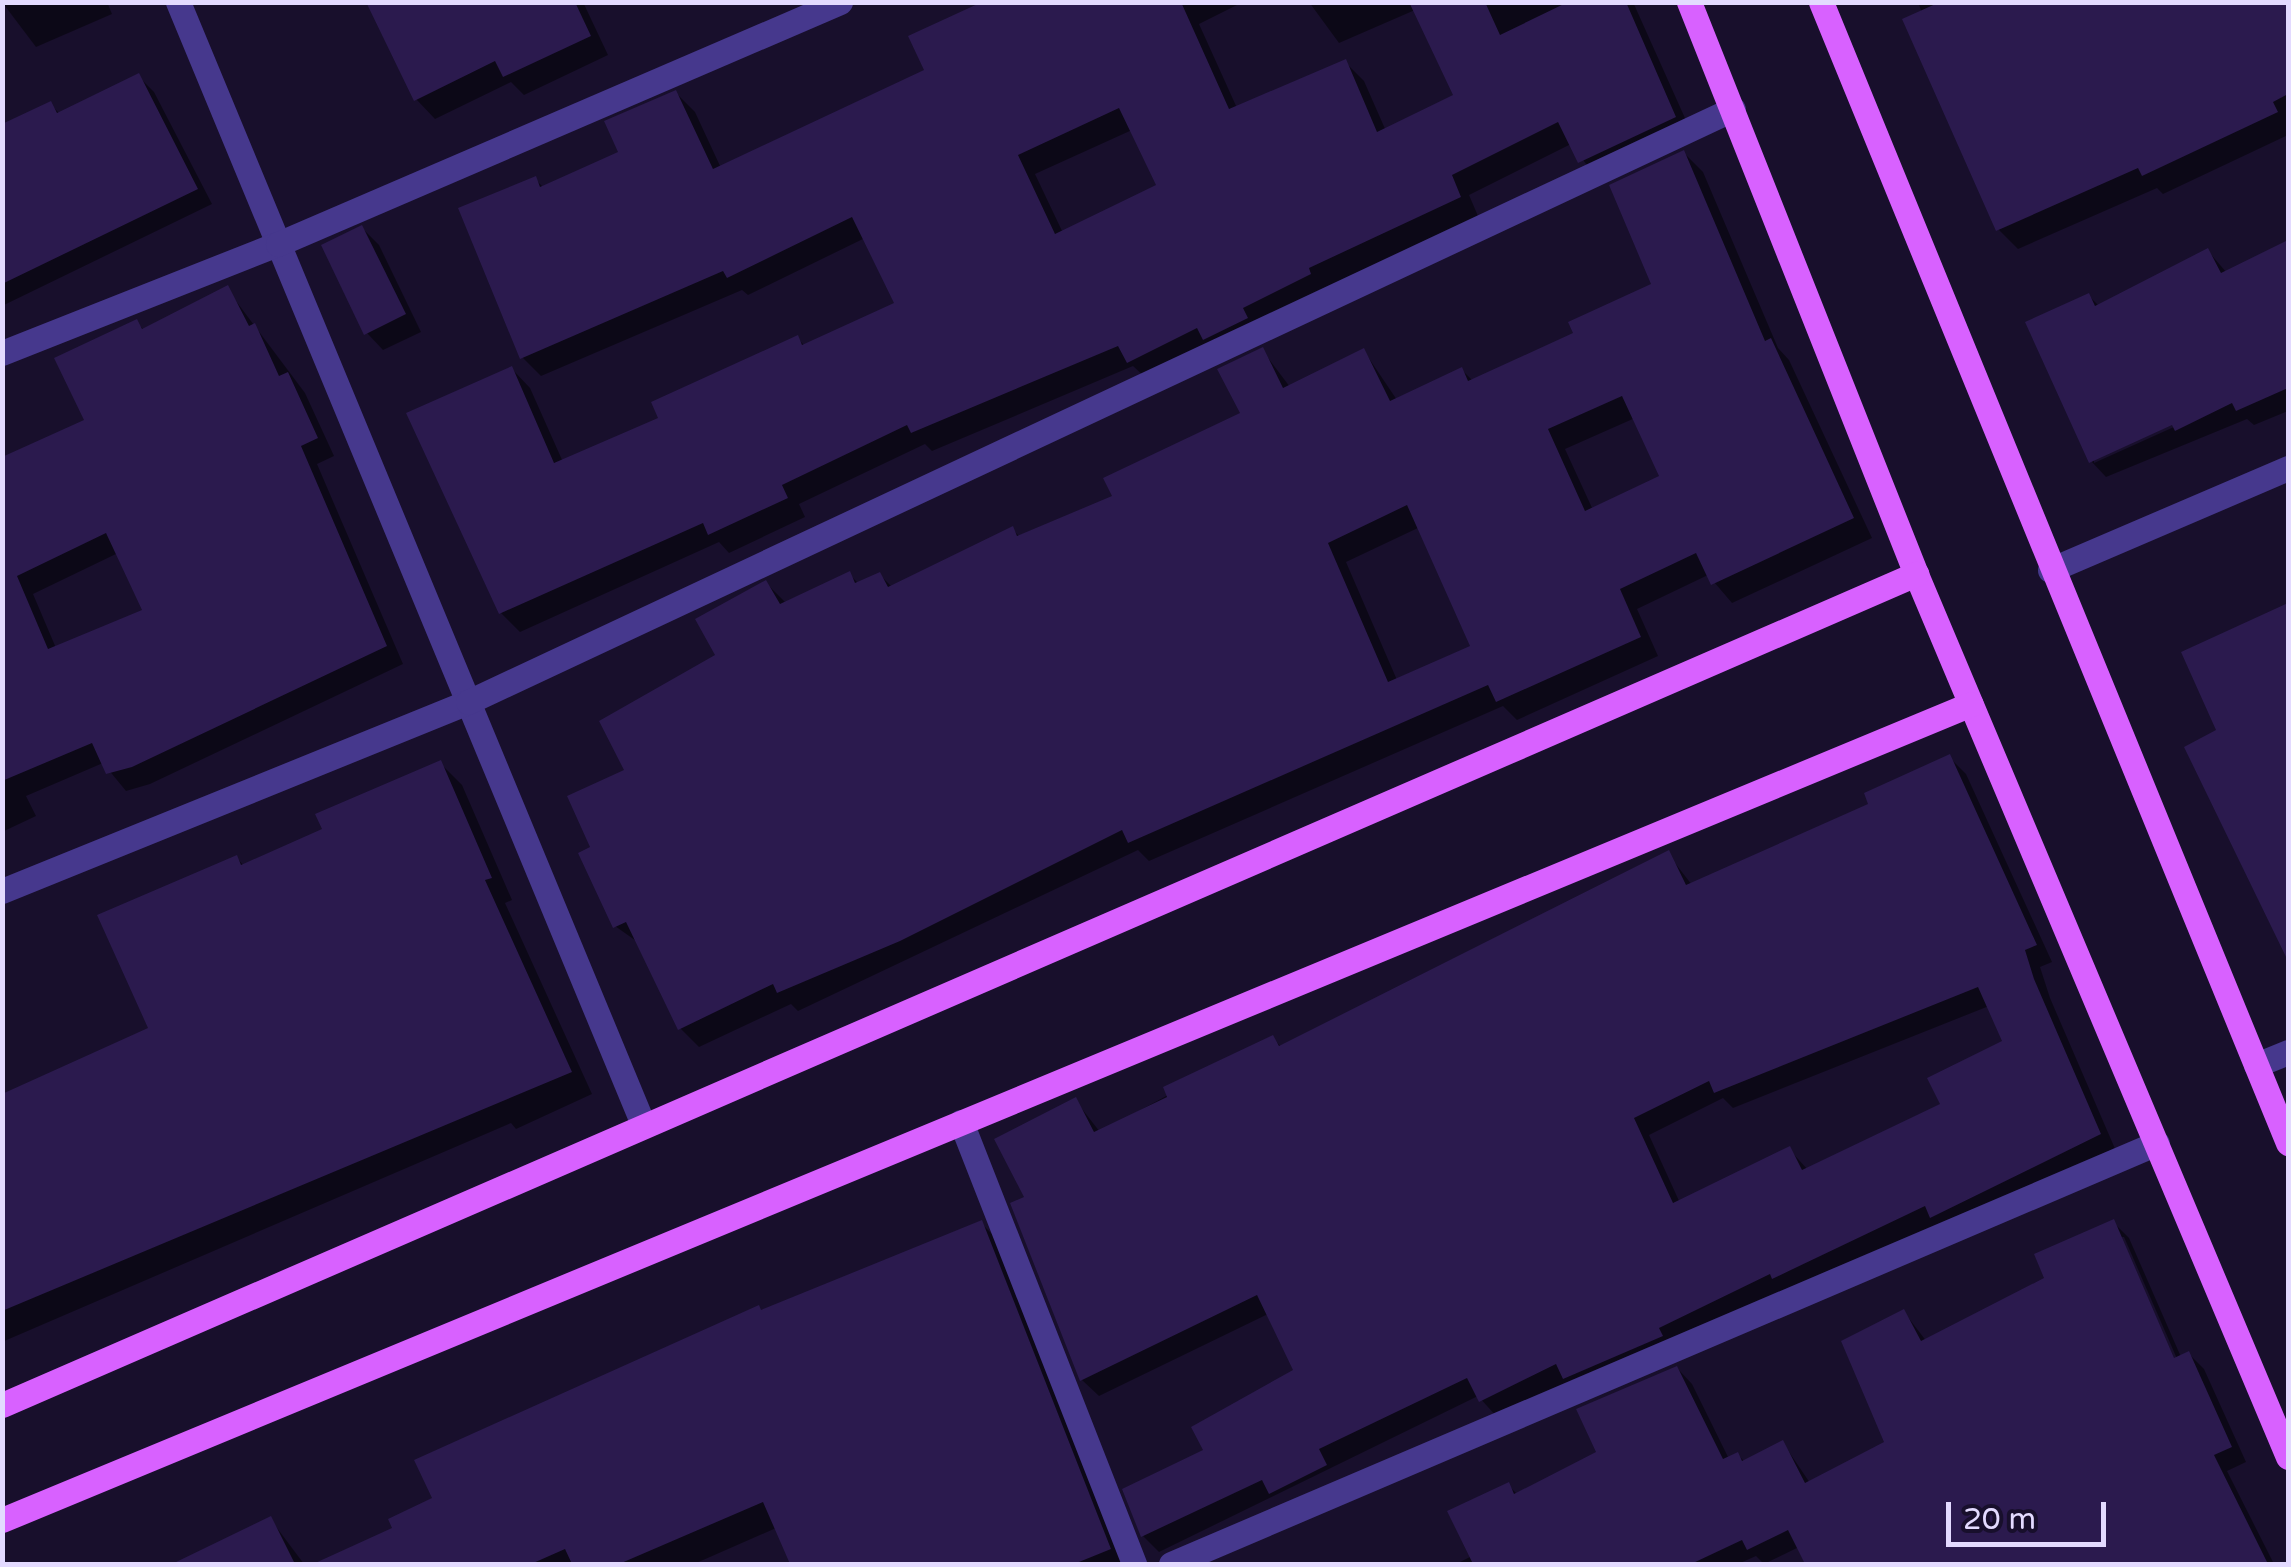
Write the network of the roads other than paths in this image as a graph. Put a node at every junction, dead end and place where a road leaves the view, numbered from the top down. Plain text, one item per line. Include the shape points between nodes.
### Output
1 (178, 2) edge
2 (840, 2) edge
3 (1688, 2) edge
4 (1821, 2) edge
5 (1733, 109) junction
6 (278, 244) junction
7 (2, 353) edge
8 (2288, 468) edge
9 (2050, 570) junction
10 (1916, 574) junction
11 (468, 702) junction
12 (1971, 704) junction
13 (2, 891) edge
14 (2288, 1052) edge
15 (2256, 1065) junction
16 (962, 1122) junction
17 (644, 1124) junction
18 (2288, 1143) edge
19 (2157, 1144) junction
20 (2, 1405) edge
21 (2288, 1458) edge
22 (2, 1520) edge
23 (1134, 1564) edge
24 (1171, 1564) edge

1 - 6 street
2 - 6 street
3 - 5 main road
4 - 9 main road
5 - 10 main road
5 - 11 street
6 - 7 street
6 - 11 street
8 - 9 street
9 - 15 main road
10 - 12 main road
10 - 17 main road
11 - 13 street
11 - 17 street
12 - 16 main road
12 - 19 main road
14 - 15 street
15 - 18 main road
16 - 22 main road
16 - 23 street
17 - 20 main road
19 - 21 main road
19 - 24 street

